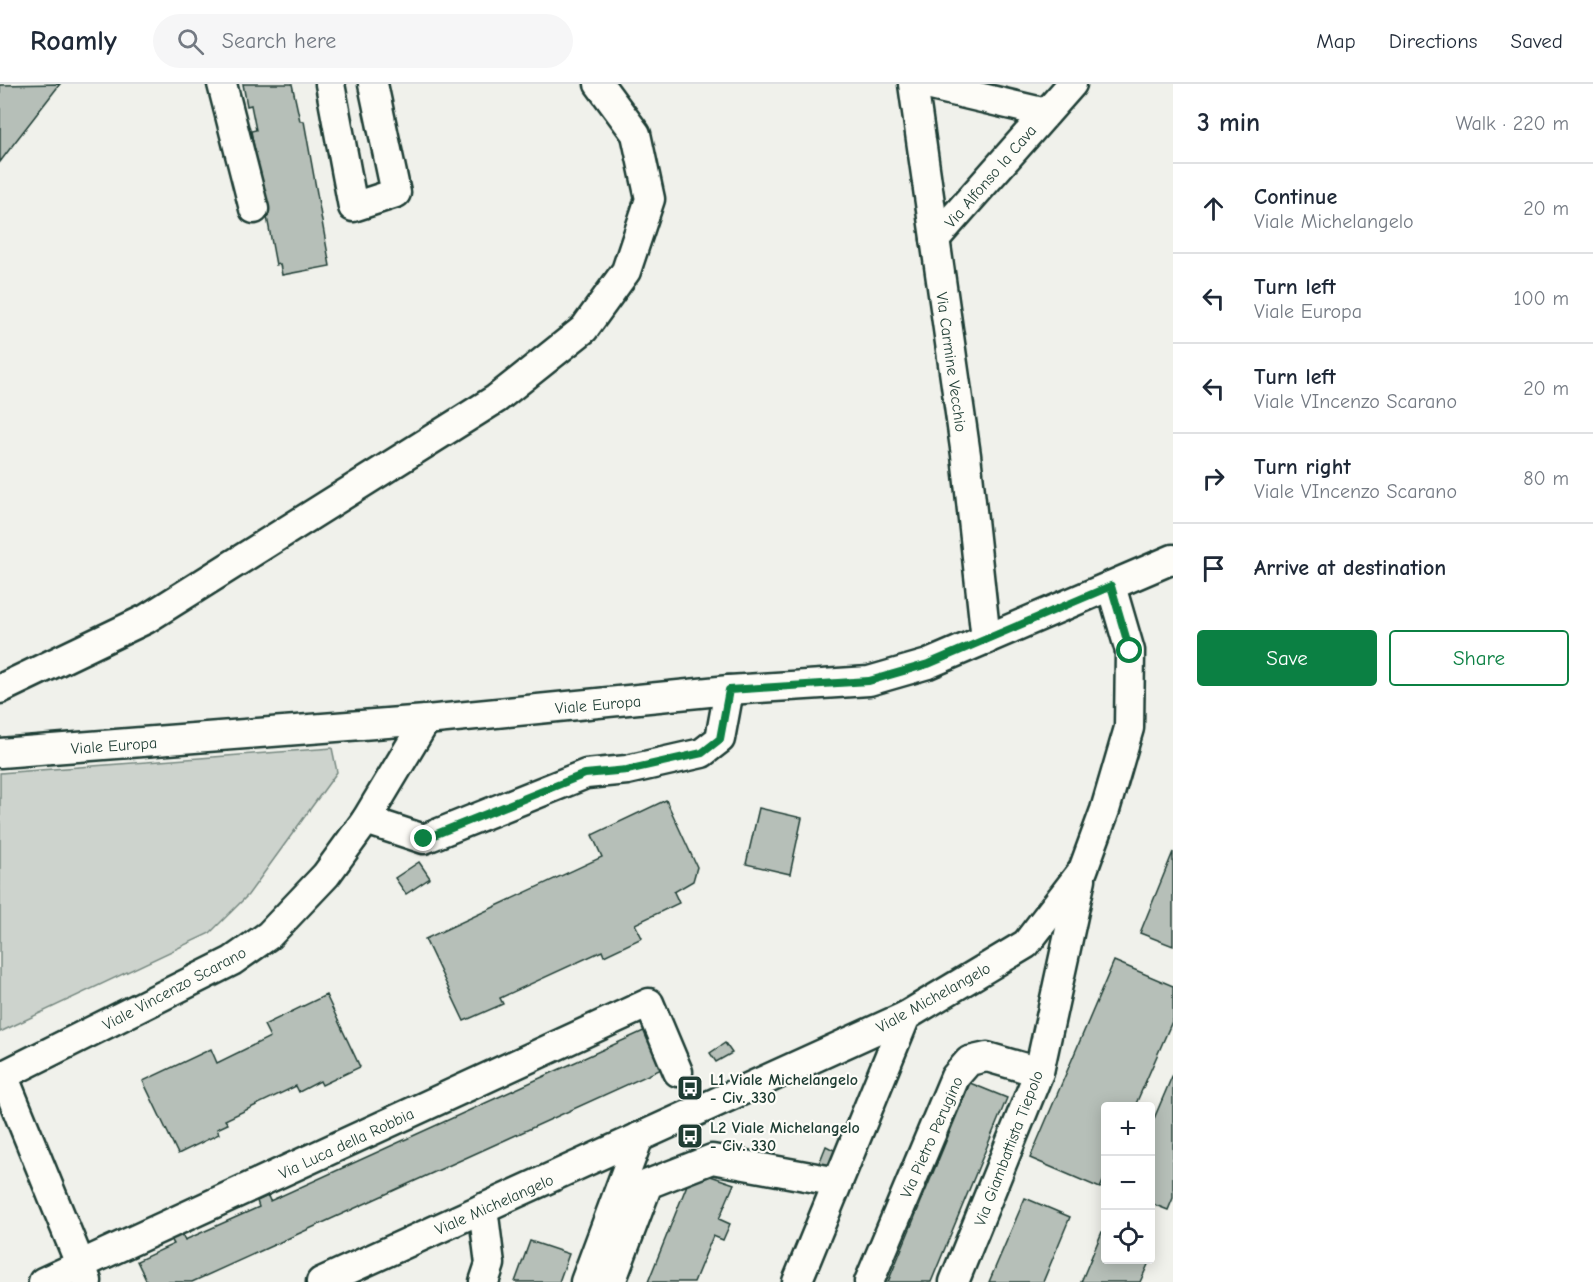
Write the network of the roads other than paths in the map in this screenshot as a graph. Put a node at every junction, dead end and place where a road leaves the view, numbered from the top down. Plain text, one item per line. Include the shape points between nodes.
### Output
1 (222, 84) edge
2 (330, 84) edge
3 (373, 84) edge
4 (599, 84) edge
5 (913, 84) edge
6 (923, 84) edge
7 (1072, 84) edge
8 (1046, 113) junction
9 (254, 209) dead end
10 (935, 239) junction
11 (1173, 559) edge
12 (1111, 586) junction
13 (986, 640) junction
14 (0, 689) edge
15 (729, 690) junction
16 (426, 720) junction
17 (0, 753) edge
18 (366, 820) junction
19 (1083, 870) junction
20 (906, 1016) junction
21 (678, 1072) dead end
22 (1039, 1072) junction
23 (2, 1076) edge
24 (639, 1137) junction
25 (838, 1182) junction
26 (483, 1208) junction
27 (83, 1274) edge
28 (43, 1282) edge
29 (321, 1282) edge
30 (484, 1282) edge
31 (585, 1282) edge
32 (611, 1282) edge
33 (797, 1282) edge
34 (869, 1282) edge
35 (954, 1282) edge

1 - 9 street
2 - 3 street via 353,207 396,193
4 - 14 street via 636,134 650,199 626,271 584,329 496,399 156,613
5 - 10 street, Via Carmine Vecchio
6 - 8 street, Via Alfonso la Cava
7 - 8 street, Via Alfonso la Cava
8 - 10 street, Via Alfonso la Cava
10 - 13 street, Via Carmine Vecchio via 966,455
11 - 12 street, Viale Europa
12 - 13 street, Viale Europa
12 - 19 street, Viale Michelangelo via 1130,651 1129,728
13 - 15 street, Viale Europa via 928,664 869,681
15 - 16 street, Viale Europa
15 - 18 street via 720,739 702,753 627,770 585,774 424,839
16 - 17 street, Viale Europa
16 - 18 street, Viale Vincenzo Scarano
18 - 23 street, Viale Vincenzo Scarano via 318,884 269,934 232,961
19 - 20 street, Viale Michelangelo via 1026,944
19 - 22 street, Via Giambattista Tiepolo
20 - 24 street, Viale Michelangelo
20 - 25 street
21 - 27 street, Via Luca della Robbia via 649,1003
22 - 34 street, Via Pietro Perugino via 987,1057 969,1061 955,1077
22 - 35 street, Via Giambattista Tiepolo
23 - 27 street
24 - 26 street, Viale Michelangelo
24 - 31 street
25 - 32 street via 712,1159 648,1184
25 - 33 street
26 - 29 street, Viale Michelangelo
26 - 30 street via 490,1264
27 - 28 street, Via Luca della Robbia

